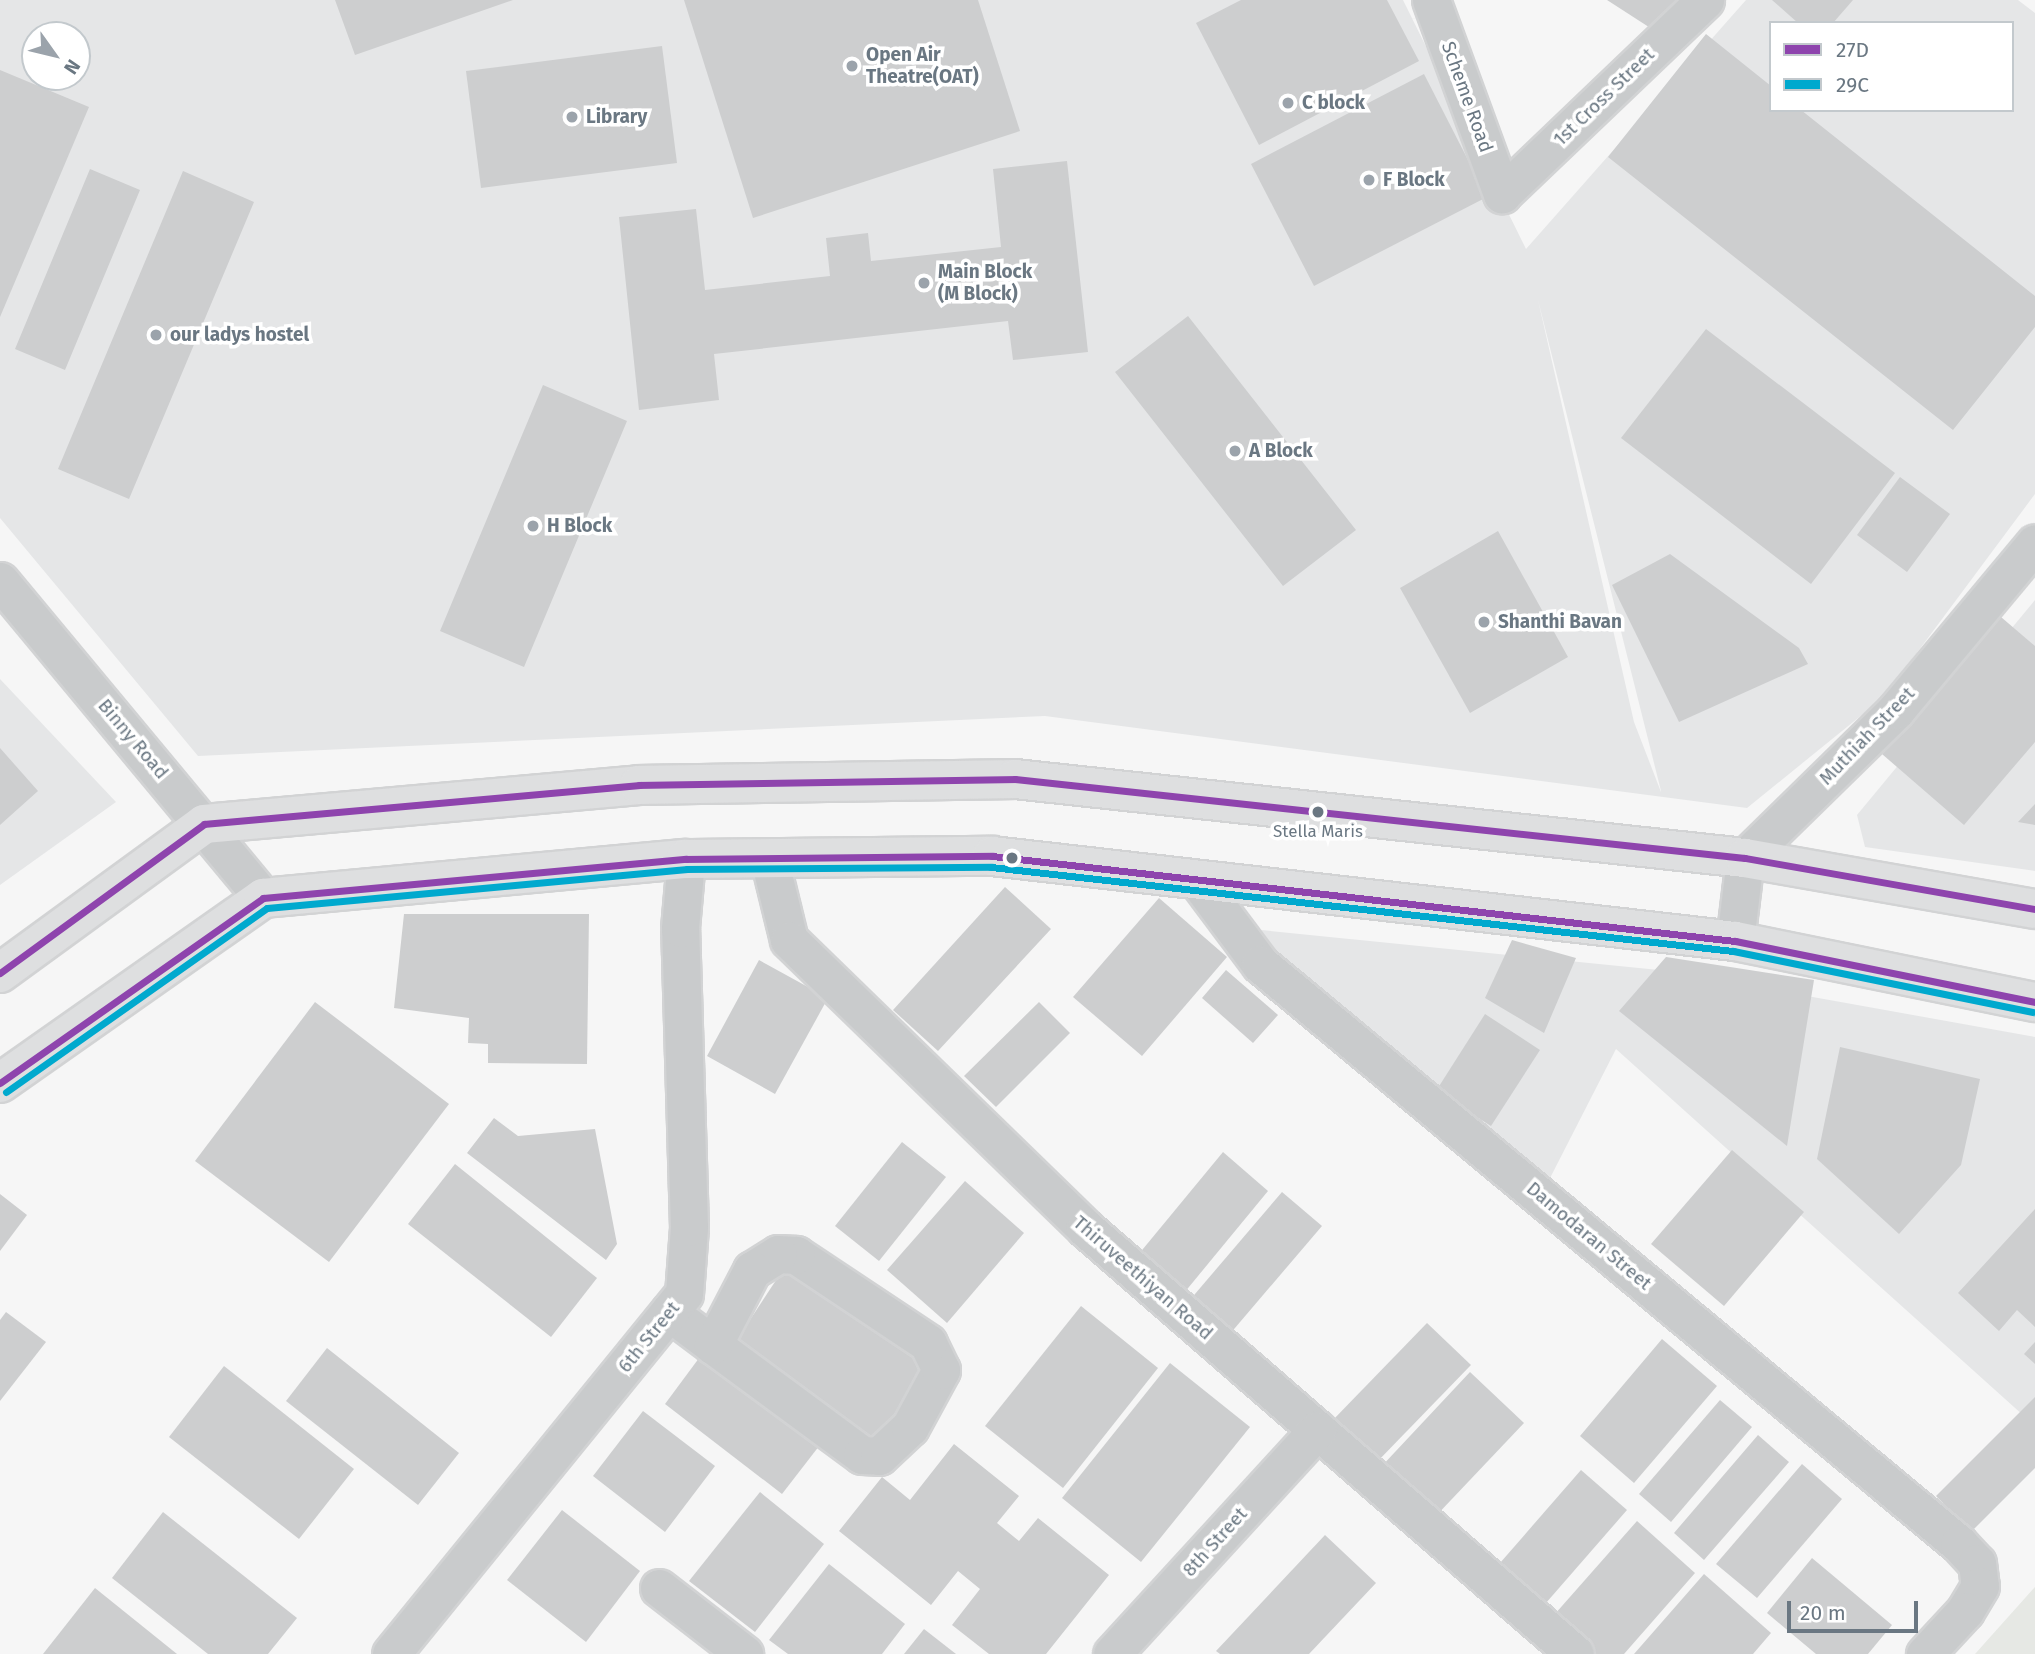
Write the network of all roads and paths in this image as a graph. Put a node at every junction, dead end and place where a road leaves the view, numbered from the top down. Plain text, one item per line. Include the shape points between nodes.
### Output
1 (1705, 0) edge
2 (1434, 2) edge
3 (1502, 194) joint
4 (2035, 543) edge
5 (0, 581) edge
6 (204, 824) junction
7 (769, 858) junction
8 (1745, 858) junction
9 (686, 859) junction
10 (1198, 881) junction
11 (264, 898) junction
12 (2035, 909) edge
13 (1735, 941) junction
14 (0, 973) edge
15 (2035, 1002) edge
16 (0, 1083) edge
17 (670, 1312) junction
18 (713, 1345) junction
19 (1317, 1430) junction
20 (659, 1588) dead end
21 (391, 1654) edge
22 (744, 1654) edge
23 (1112, 1654) edge
24 (1575, 1654) edge
25 (1925, 1654) edge

1 - 3 street, 1st Cross Street
2 - 3 street, Scheme Road
4 - 8 street, Muthiah Street via 1896,710
5 - 6 street, Binny Road
6 - 8 main road via 639,785 1015,779
6 - 11 street, Binny Road
6 - 14 main road
7 - 9 main road
7 - 10 main road via 992,856
7 - 19 street, Thiruveethiyan Road via 789,940 1085,1228
8 - 12 main road
8 - 13 street
9 - 11 main road
9 - 17 street, 6th Street via 680,928 689,1227 684,1294
10 - 13 main road
10 - 25 street, Damodaran Street via 1260,964 1977,1563 1980,1586 1965,1611
11 - 16 main road
13 - 15 main road
17 - 18 street
17 - 21 street, 6th Street
18 - 18 street via 862,1455 879,1456 910,1427 941,1370 928,1343 796,1255 778,1254 752,1270
19 - 23 street, 8th Street
19 - 24 street, Thiruveethiyan Road
20 - 22 street

